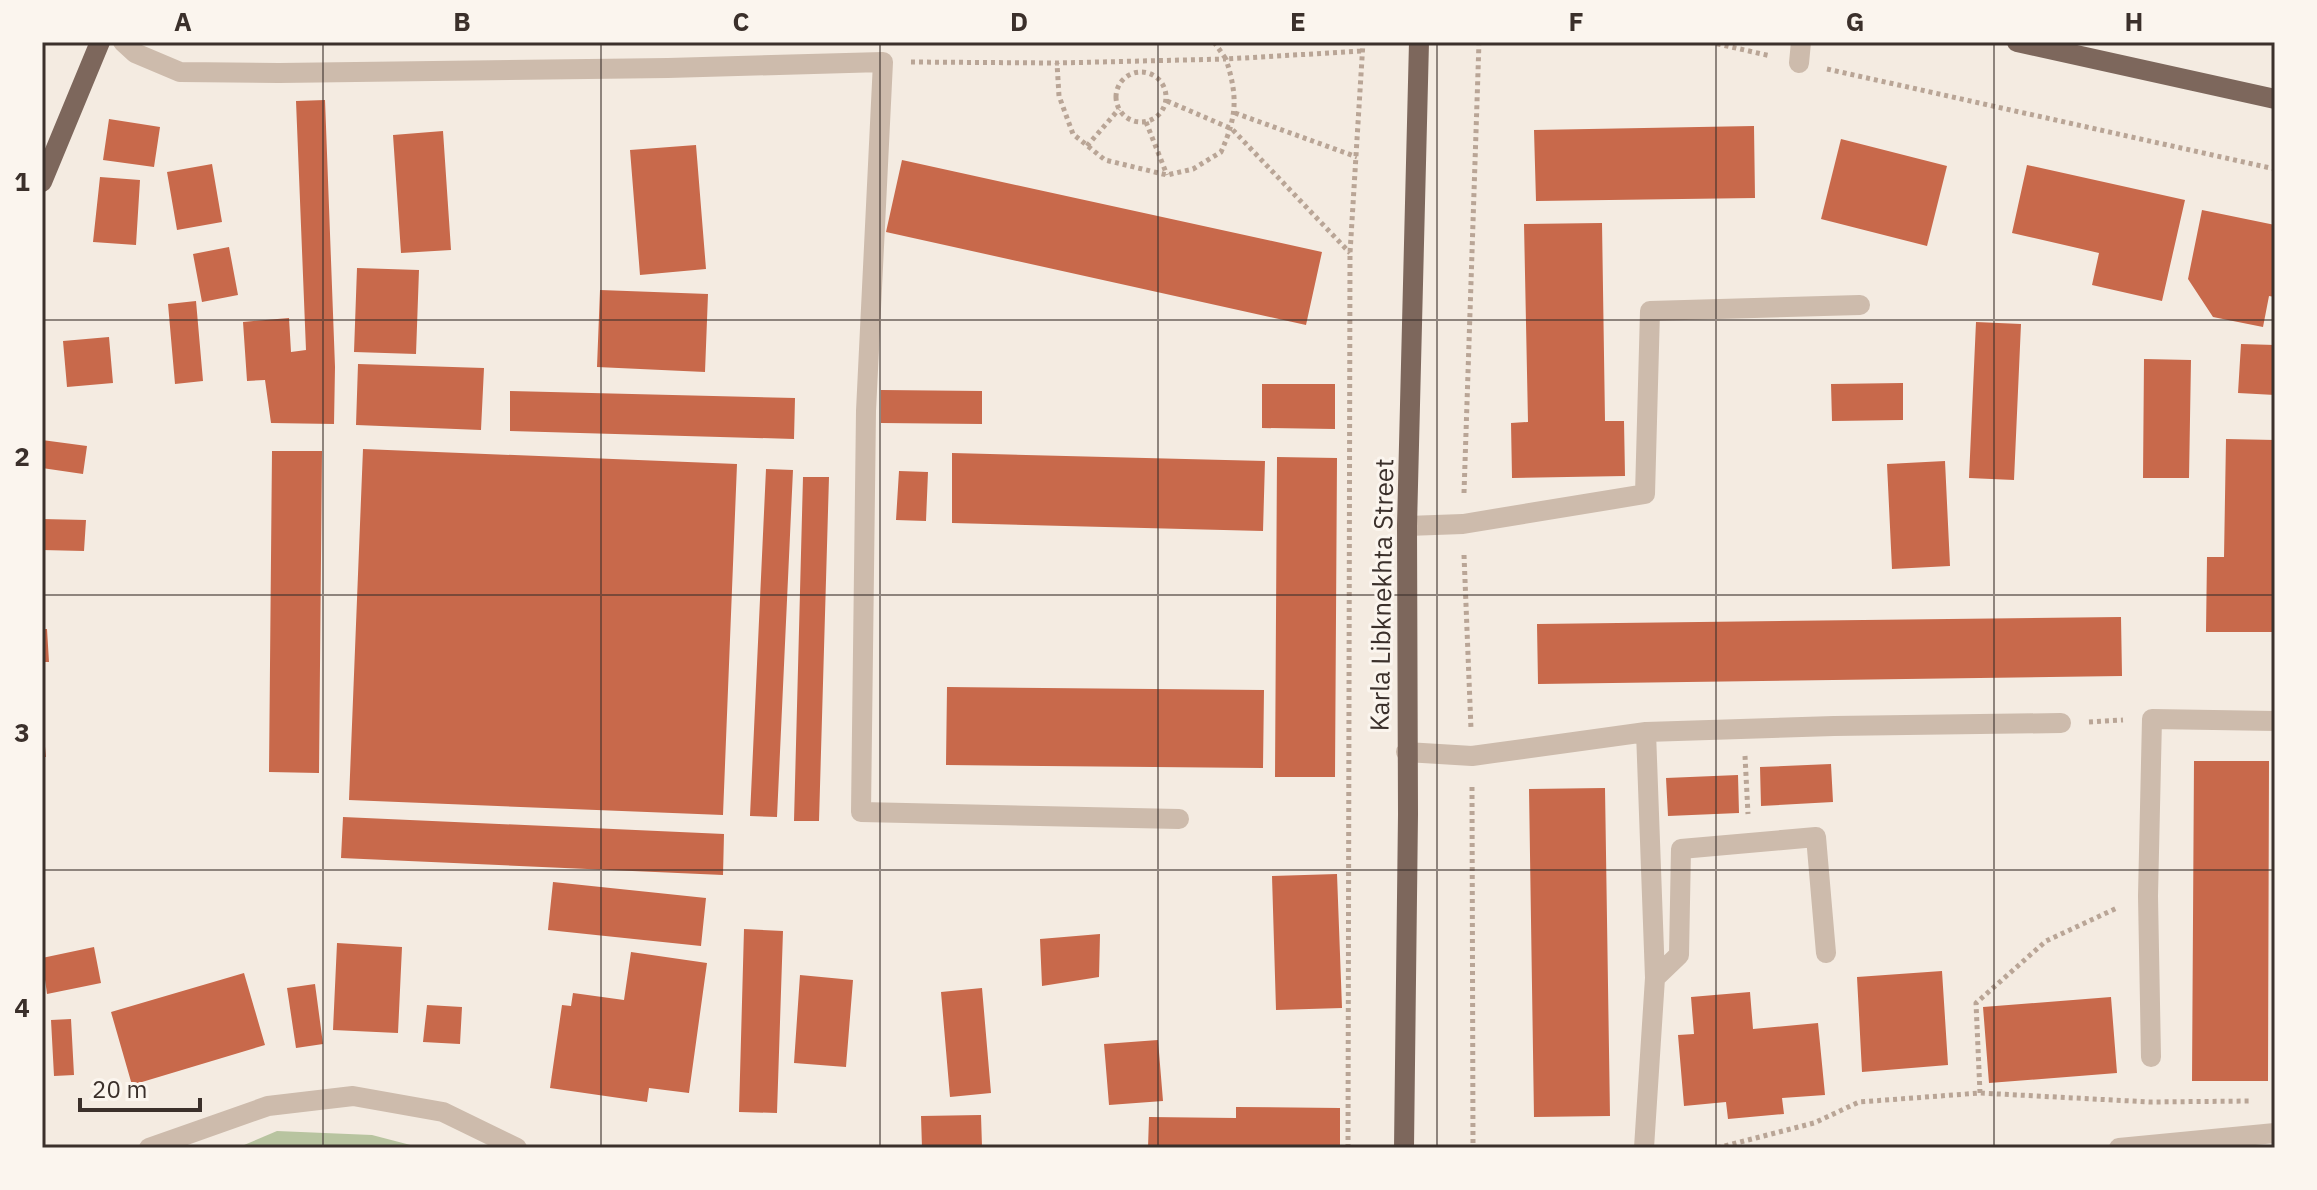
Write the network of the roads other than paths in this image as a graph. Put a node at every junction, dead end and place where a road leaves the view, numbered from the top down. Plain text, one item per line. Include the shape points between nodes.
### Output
1 (100, 42) edge
2 (123, 42) edge
3 (1419, 42) edge
4 (2017, 42) edge
5 (2275, 99) edge
6 (42, 182) edge
7 (1860, 305) dead end
8 (1407, 526) junction
9 (2275, 721) edge
10 (2061, 723) road end
11 (1646, 732) junction
12 (1406, 752) junction
13 (1179, 819) dead end
14 (1826, 953) dead end
15 (1655, 978) junction
16 (2151, 1057) dead end
17 (2275, 1133) edge
18 (149, 1148) edge
19 (517, 1148) edge
20 (1404, 1148) edge
21 (1644, 1148) edge
22 (2119, 1148) edge

1 - 6 main road
2 - 13 street via 135,53 180,72 883,62 866,411 861,812
3 - 8 main road, Karla Libknekhta Street
4 - 5 main road
7 - 8 street via 1650,311 1645,494 1463,524
8 - 12 main road, Karla Libknekhta Street
9 - 16 street via 2152,719
10 - 11 street
11 - 12 street via 1472,756
11 - 15 street
12 - 20 main road, Karla Libknekhta Street
14 - 15 street via 1816,837 1681,849 1679,955
15 - 21 street
17 - 22 street
18 - 19 street via 268,1106 353,1096 443,1112

